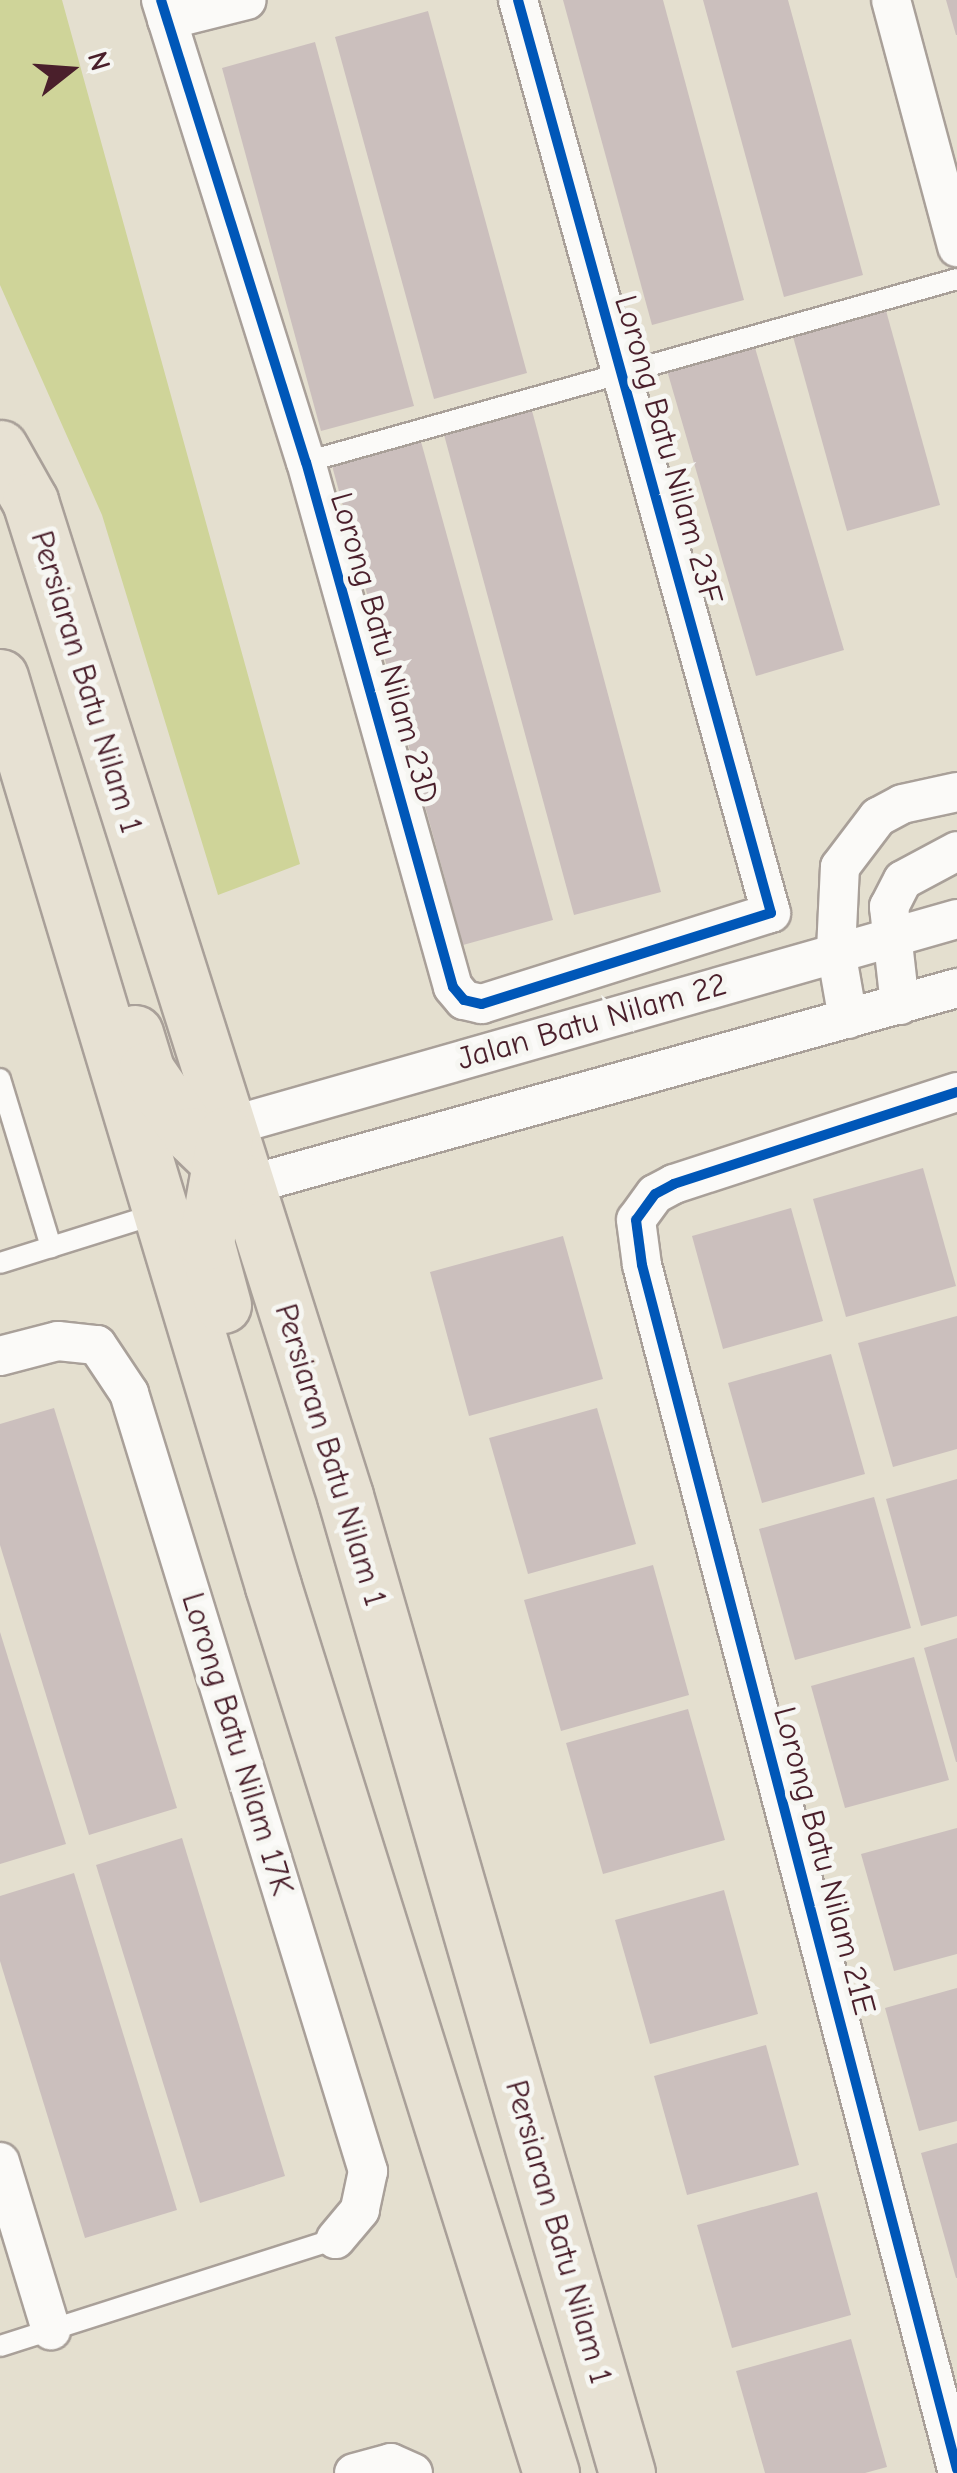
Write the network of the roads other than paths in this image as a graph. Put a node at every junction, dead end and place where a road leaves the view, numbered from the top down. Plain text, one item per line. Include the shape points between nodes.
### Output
1 (246, 0) edge
2 (518, 0) edge
3 (891, 0) edge
4 (164, 10) edge
5 (957, 247) edge
6 (957, 279) edge
7 (621, 374) junction
8 (0, 448) edge
9 (306, 462) junction
10 (0, 678) edge
11 (32, 770) junction
12 (957, 792) edge
13 (957, 851) edge
14 (771, 913) joint
15 (957, 918) edge
16 (890, 936) junction
17 (836, 951) junction
18 (957, 988) edge
19 (900, 1005) junction
20 (848, 1018) junction
21 (0, 1078) edge
22 (957, 1092) edge
23 (229, 1159) junction
24 (160, 1213) junction
25 (52, 1247) junction
26 (0, 1264) edge
27 (0, 1356) edge
28 (273, 1586) junction
29 (0, 2162) edge
30 (336, 2238) joint
31 (51, 2330) junction
32 (0, 2346) edge
33 (957, 2469) edge
34 (354, 2473) edge
35 (413, 2473) edge
36 (551, 2473) edge
37 (627, 2473) edge

1 - 4 street
2 - 7 street, Lorong Batu Nilam 23F
3 - 5 street
4 - 9 street, Lorong Batu Nilam 23D
6 - 7 lane
7 - 9 lane
7 - 14 street, Lorong Batu Nilam 23F
8 - 23 main road, Persiaran Batu Nilam 1 via 30,501
9 - 14 street, Lorong Batu Nilam 23D via 453,988 464,1000 482,1004 532,990
10 - 11 main road
11 - 23 main road via 71,828 146,1070
11 - 24 main road
12 - 17 street via 902,804 863,830 840,867
13 - 16 street via 903,880 888,907
15 - 16 street, Jalan Batu Nilam 22
16 - 17 street, Jalan Batu Nilam 22
16 - 19 street
17 - 20 street
17 - 23 street, Jalan Batu Nilam 22
18 - 19 street, Jalan Batu Nilam 22
19 - 20 street, Jalan Batu Nilam 22
20 - 23 street, Jalan Batu Nilam 22
21 - 25 lane
22 - 33 street, Lorong Batu Nilam 21E via 655,1194 636,1220 642,1266
23 - 28 main road via 206,1242 275,1507
23 - 37 main road, Persiaran Batu Nilam 1 via 350,1514
24 - 25 lane
24 - 28 main road
25 - 26 lane
27 - 30 street, Lorong Batu Nilam 17K via 58,1341 97,1345 128,1393 368,2171 360,2210
28 - 36 main road
29 - 31 street
30 - 31 lane
31 - 32 lane
34 - 35 street via 391,2462

